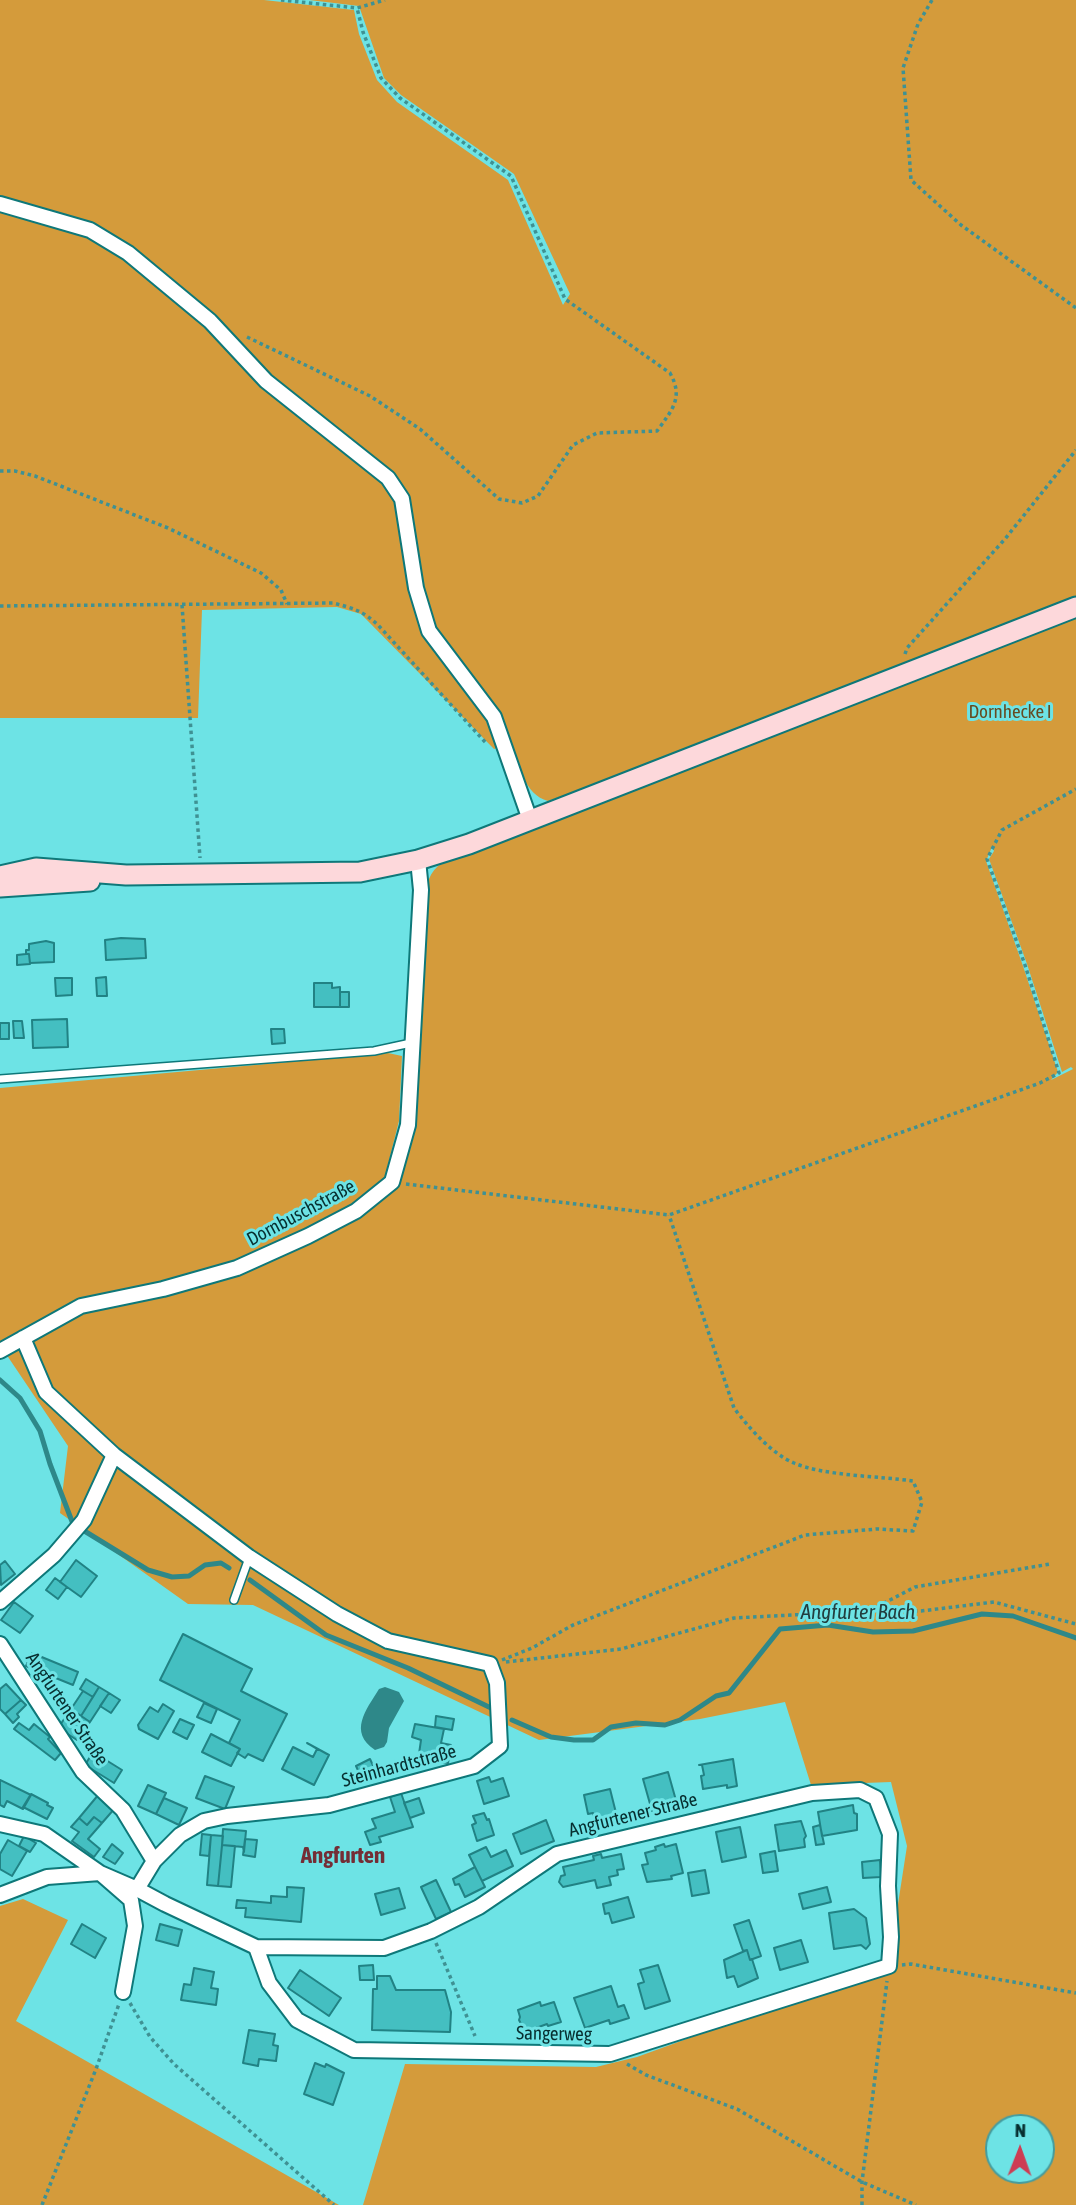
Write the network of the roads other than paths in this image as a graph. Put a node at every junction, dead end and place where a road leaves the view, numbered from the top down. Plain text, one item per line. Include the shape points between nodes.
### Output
1 (0, 204) edge
2 (1076, 607) edge
3 (530, 820) junction
4 (418, 860) junction
5 (126, 875) junction
6 (0, 876) edge
7 (0, 887) edge
8 (411, 1043) junction
9 (0, 1079) edge
10 (23, 1338) junction
11 (0, 1351) edge
12 (114, 1455) junction
13 (250, 1557) junction
14 (234, 1600) dead end
15 (0, 1602) edge
16 (0, 1644) edge
17 (0, 1824) edge
18 (154, 1861) junction
19 (100, 1873) junction
20 (137, 1889) junction
21 (0, 1895) edge
22 (256, 1947) junction
23 (889, 1966) joint
24 (123, 1992) road end

1 - 3 street via 90,230 128,253 210,321 266,381 388,478 402,499 416,589 429,631 494,717
2 - 3 main road
3 - 4 main road
4 - 5 main road via 360,872
4 - 8 street via 421,890
5 - 6 main road via 36,868
5 - 7 main road
8 - 9 lane via 374,1051
8 - 10 street, Dornbuschstraße via 408,1125 392,1182 356,1211 237,1268 81,1306
10 - 11 street, Dornbuschstraße
10 - 12 street via 46,1392
12 - 13 street
12 - 15 street via 84,1520 54,1555
13 - 14 lane
13 - 18 street, Steinhardtstraße via 388,1641 490,1664 497,1683 500,1746 474,1766 329,1805 204,1821 180,1835
16 - 18 street, Angfurtener Straße via 83,1772 123,1810
17 - 19 street via 44,1834
18 - 20 street, Steinhardtstraße
19 - 20 street
19 - 21 street via 47,1877
19 - 24 street via 131,1900 135,1926
20 - 22 street, Angfurtener Straße
22 - 23 street, Sangerweg via 269,1983 298,2020 354,2050 610,2054
22 - 23 street, Angfurtener Straße via 384,1948 479,1907 557,1854 812,1793 860,1790 876,1798 890,1834

